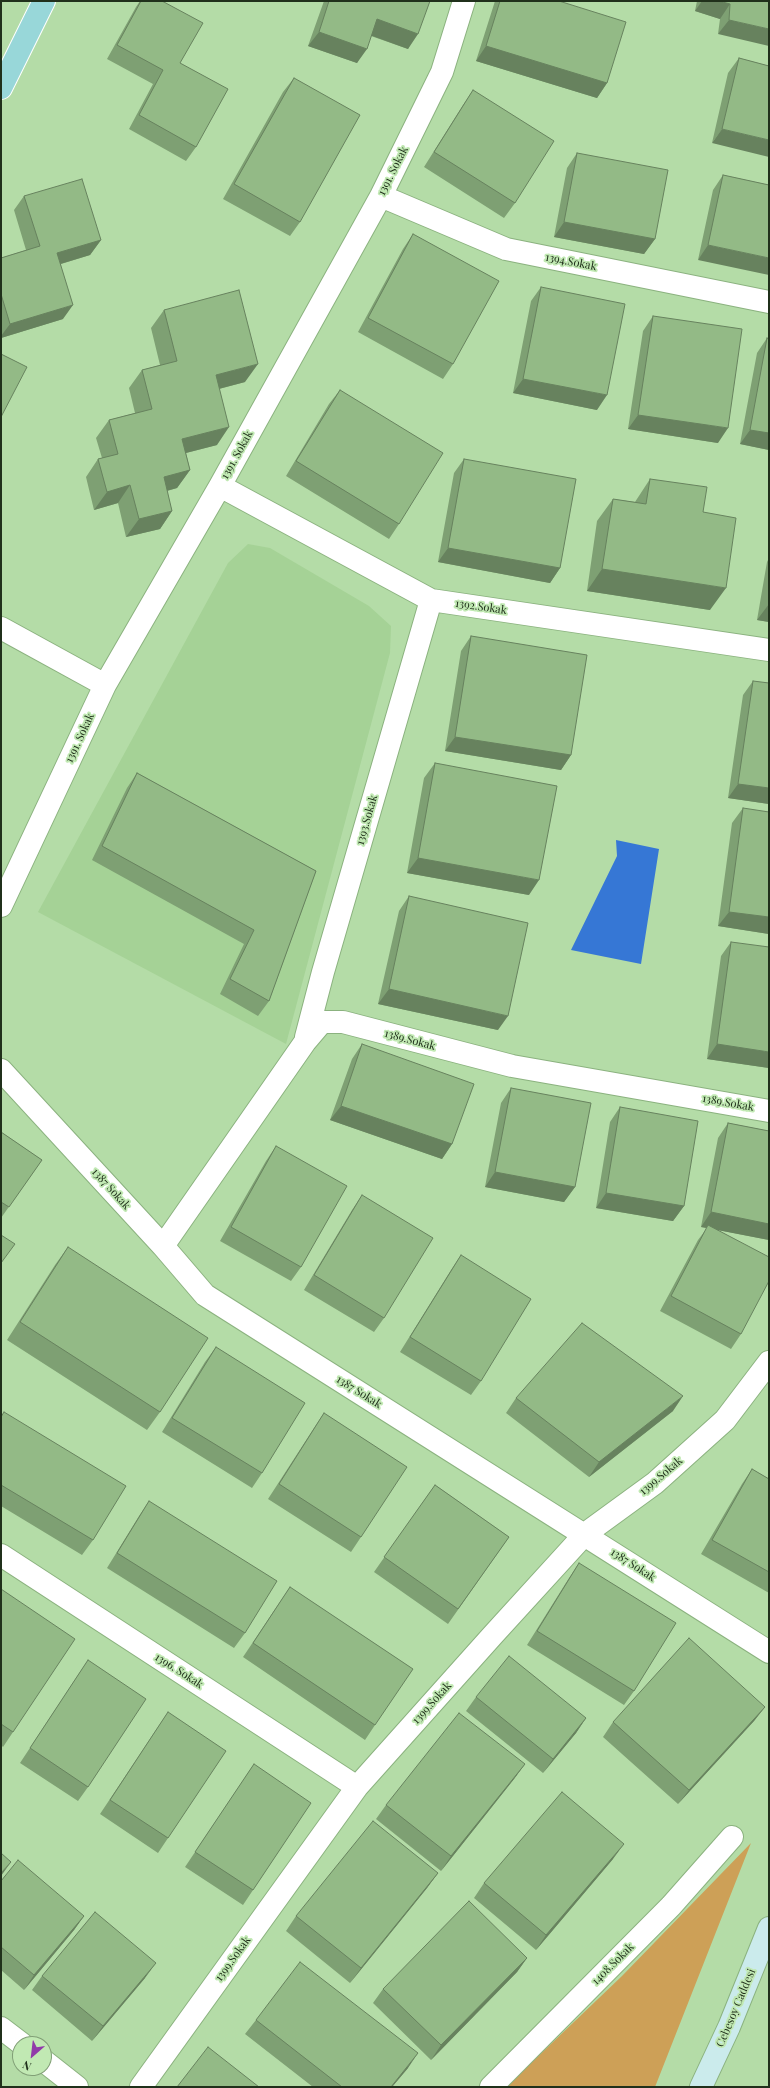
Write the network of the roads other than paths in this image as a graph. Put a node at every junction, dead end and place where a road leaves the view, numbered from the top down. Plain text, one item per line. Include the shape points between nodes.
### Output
1 (44, 1) edge
2 (464, 1) edge
3 (1, 88) edge
4 (381, 196) junction
5 (769, 302) edge
6 (220, 486) junction
7 (431, 600) junction
8 (1, 628) edge
9 (769, 650) edge
10 (105, 685) junction
11 (1, 906) edge
12 (305, 1042) junction
13 (1, 1070) edge
14 (769, 1111) edge
15 (162, 1246) junction
16 (769, 1362) edge
17 (585, 1534) junction
18 (1, 1555) edge
19 (769, 1652) edge
20 (357, 1787) junction
21 (732, 1837) dead end
22 (769, 1928) edge
23 (1, 2028) edge
24 (12, 2036) edge
25 (52, 2067) edge
26 (77, 2087) edge
27 (140, 2087) edge
28 (491, 2087) edge
29 (701, 2087) edge

1 - 3 main road
2 - 4 street, 1391. Sokak via 442,72
4 - 5 street, 1394.Sokak via 506,249
4 - 6 street, 1391. Sokak
6 - 7 street, 1392.Sokak
6 - 10 street, 1391. Sokak
7 - 9 street, 1392.Sokak
7 - 12 street, 1393.Sokak
8 - 10 street
10 - 11 street, 1391. Sokak
12 - 14 street, 1389.Sokak via 322,1022 343,1022 512,1066
12 - 15 street, 1389.Sokak
13 - 15 street, 1387 Sokak
15 - 17 street, 1387 Sokak via 205,1295
16 - 17 street, 1399.Sokak via 725,1420 655,1483
17 - 19 street, 1387 Sokak
17 - 20 street, 1399.Sokak
18 - 20 street, 1396. Sokak
20 - 27 street, 1399.Sokak
21 - 28 street, 1408.Sokak via 671,1906
22 - 29 main road, Cebesoy Caddesi via 729,2027
23 - 24 street
25 - 26 street

